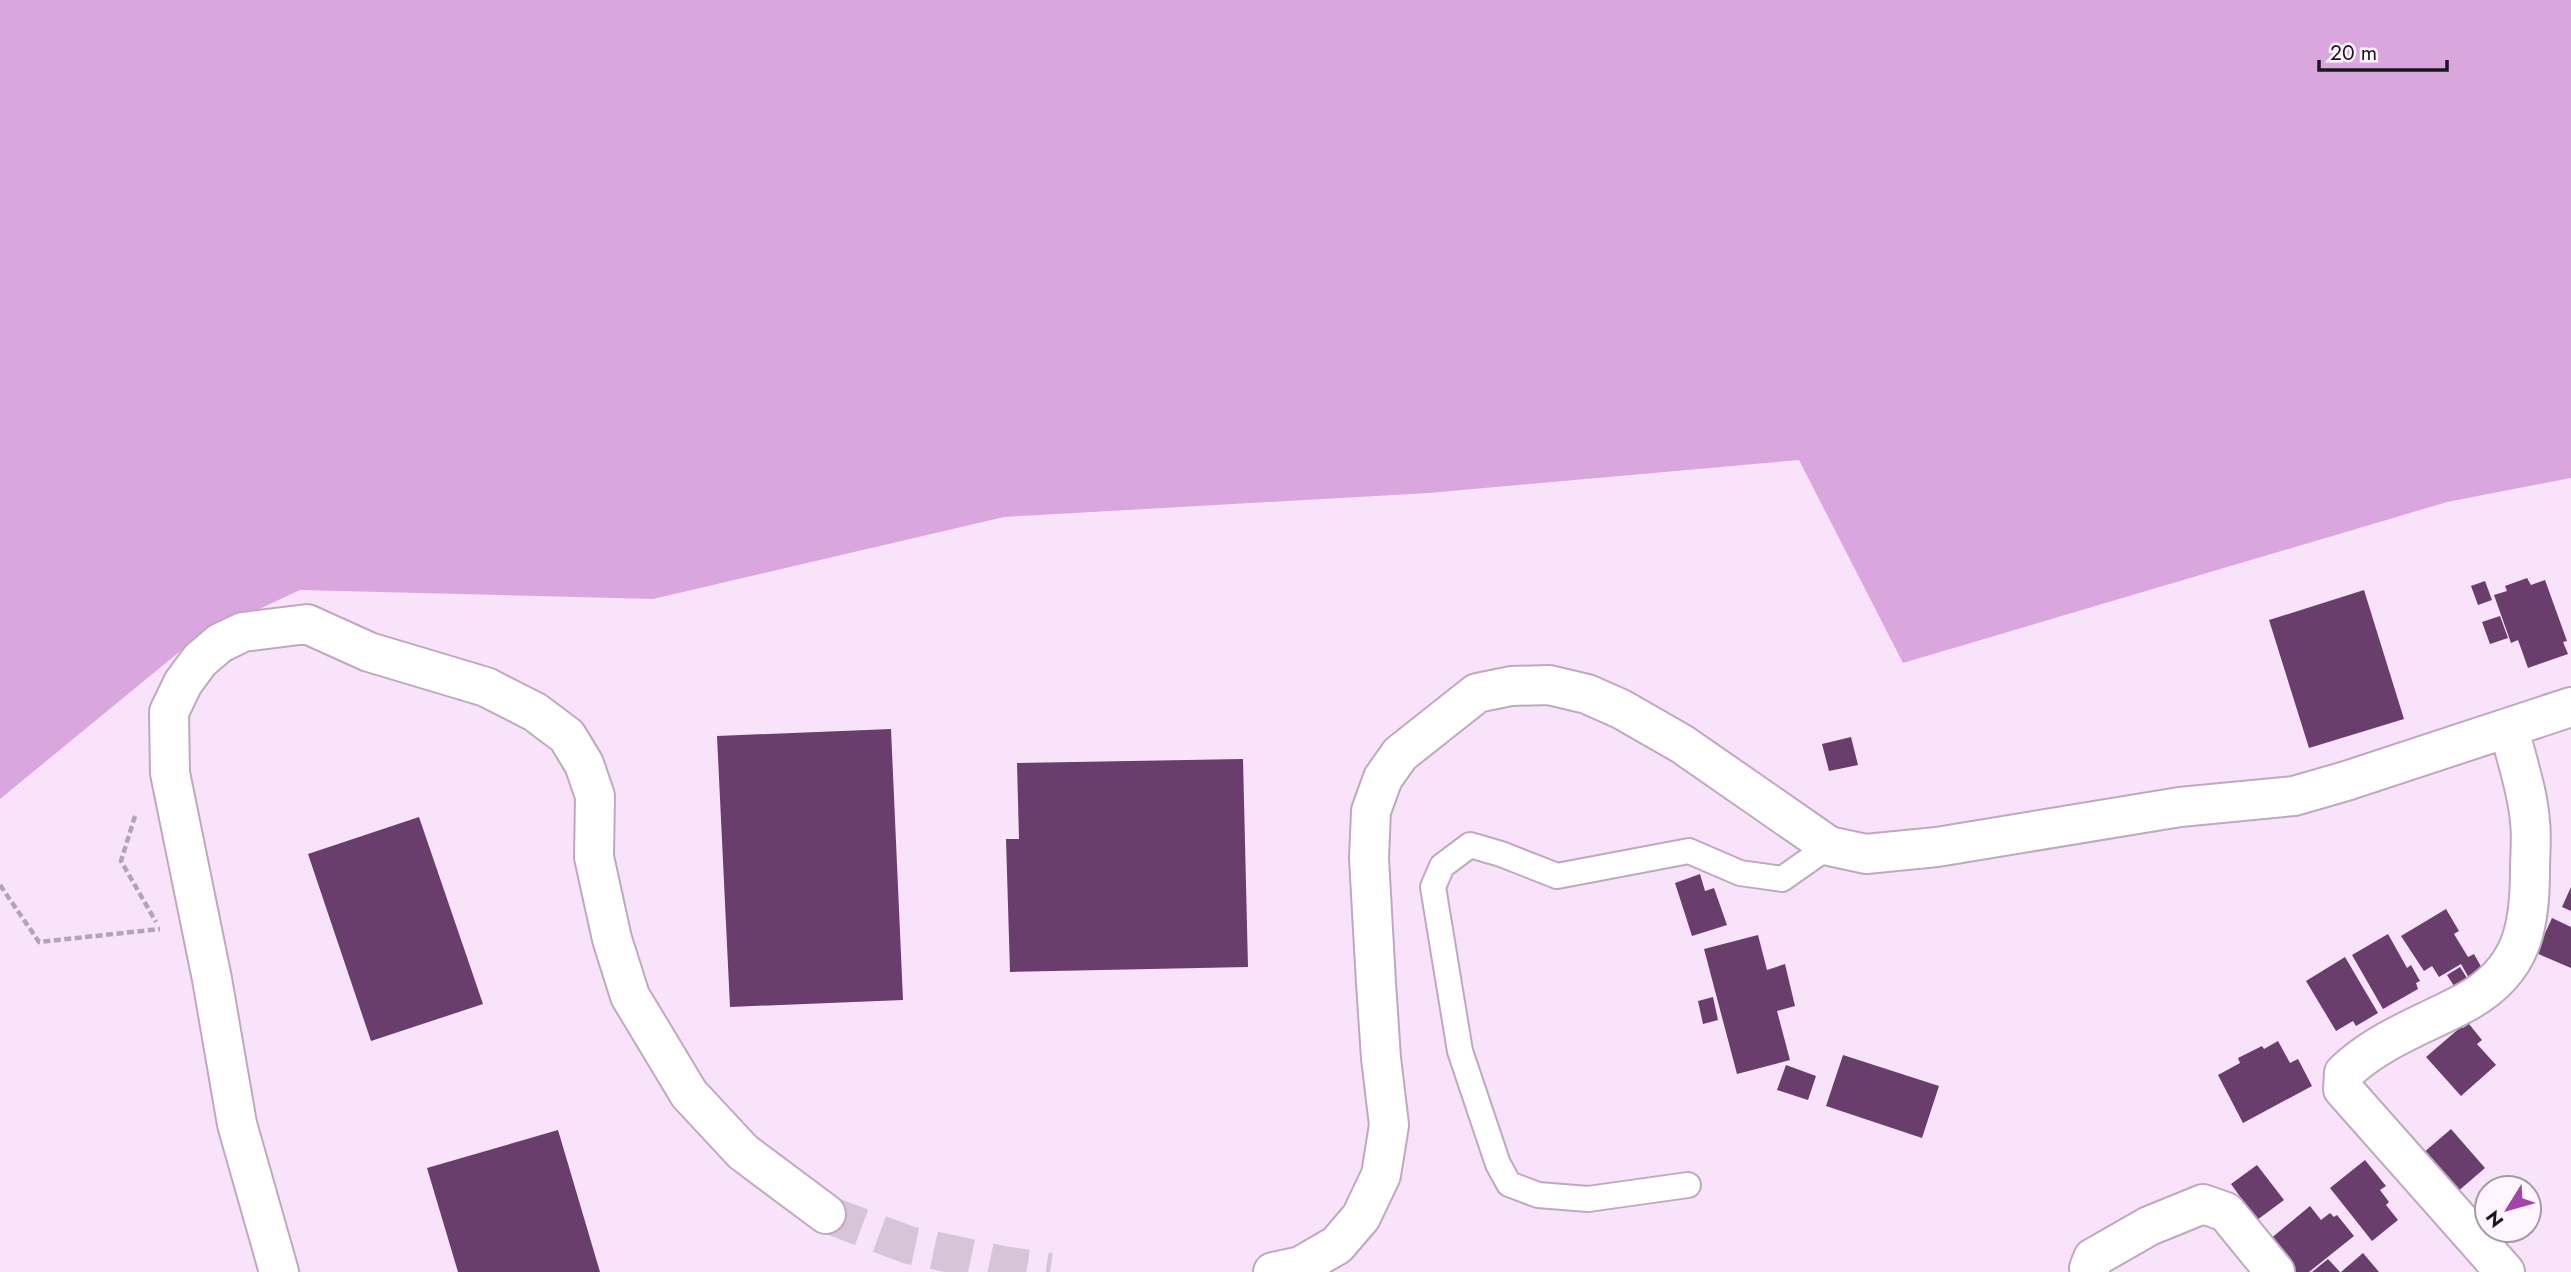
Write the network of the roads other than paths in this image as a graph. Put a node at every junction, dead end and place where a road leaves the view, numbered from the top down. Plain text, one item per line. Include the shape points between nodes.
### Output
1 (2571, 707) edge
2 (2509, 728) junction
3 (1829, 846) junction
4 (1688, 1185) dead end
5 (826, 1214) tunnel mouth
6 (279, 1272) edge
7 (1273, 1272) edge
8 (2090, 1272) edge
9 (2275, 1272) edge
10 (2505, 1272) edge

1 - 2 street
2 - 3 street via 2294,796 2180,807 1913,849 1866,854
2 - 10 street via 2530,821 2530,906 2524,936 2498,981 2362,1055 2344,1073 2343,1088
3 - 4 lane via 1782,879 1740,873 1689,851 1557,876 1469,845 1442,866 1433,887 1460,1051 1509,1184 1538,1195 1588,1199
3 - 7 street via 1682,744 1587,694 1549,685 1511,686 1477,693 1439,721 1401,754 1383,778 1371,811 1377,1008 1389,1125 1381,1175 1361,1217 1336,1245 1301,1266
5 - 6 street via 743,1152 690,1094 630,996 594,857 595,796 584,764 567,736 535,712 486,687 369,652 307,624 243,632 220,643 200,660 169,712 170,773 237,1124
8 - 9 street via 2093,1258 2149,1226 2203,1204 2225,1212

